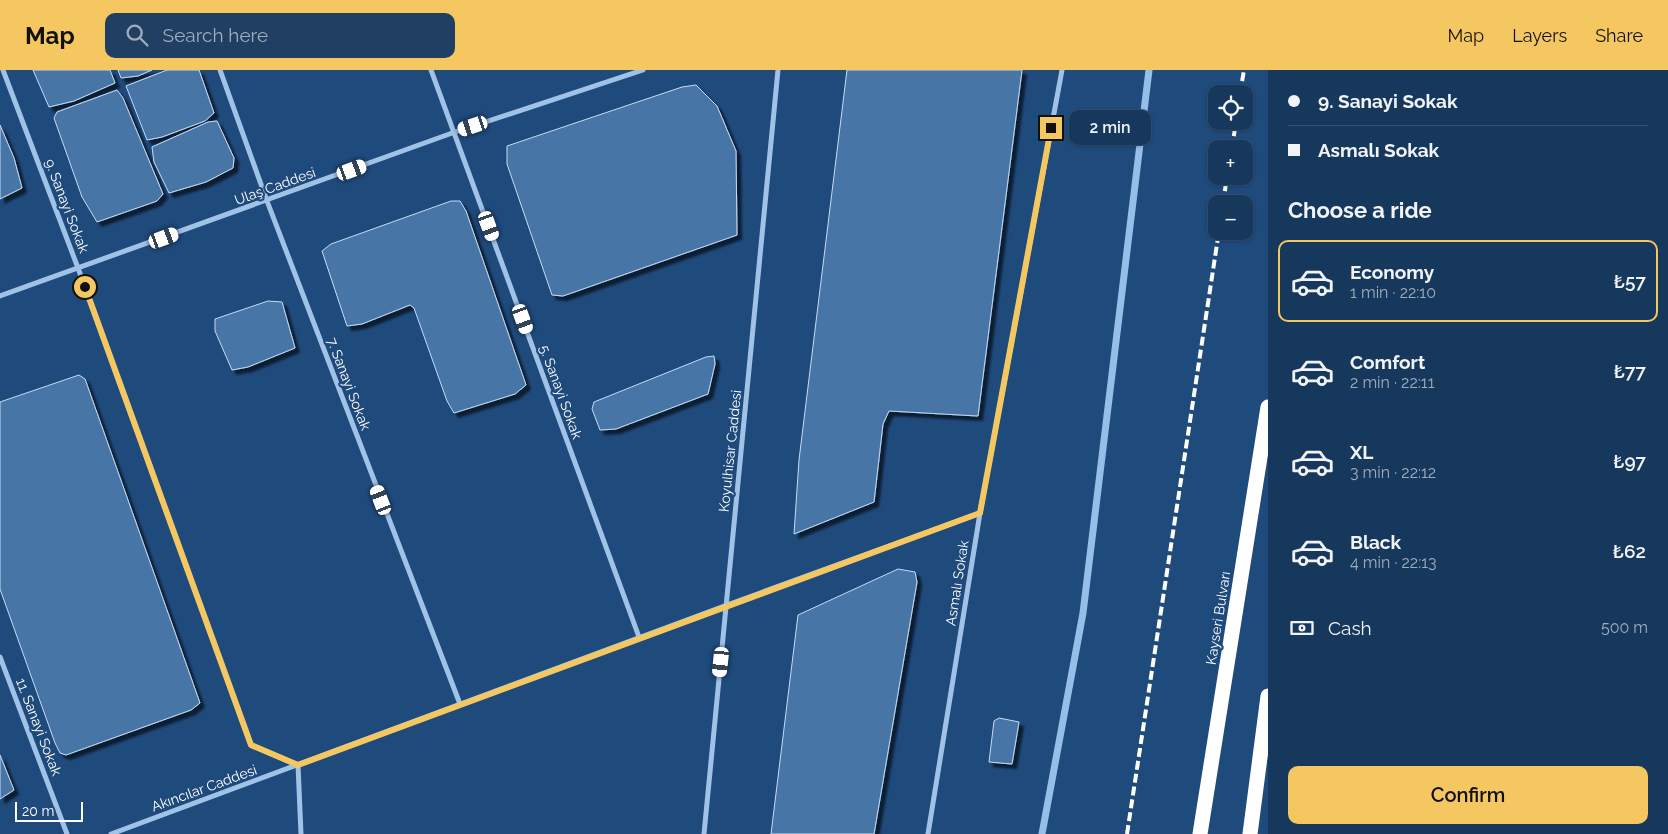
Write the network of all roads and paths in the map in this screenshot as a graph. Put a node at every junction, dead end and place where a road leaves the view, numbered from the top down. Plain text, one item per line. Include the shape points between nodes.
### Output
1 (3, 70) edge
2 (220, 70) edge
3 (431, 70) edge
4 (643, 70) edge
5 (778, 70) edge
6 (1062, 70) edge
7 (454, 132) junction
8 (267, 201) junction
9 (78, 268) junction
10 (0, 296) edge
11 (1268, 407) edge
12 (980, 513) junction
13 (727, 605) junction
14 (639, 638) junction
15 (0, 657) edge
16 (1268, 696) edge
17 (460, 704) junction
18 (298, 765) junction
19 (67, 834) edge
20 (111, 834) edge
21 (301, 834) edge
22 (704, 834) edge
23 (928, 834) edge
24 (1200, 834) edge
25 (1250, 834) edge

1 - 9 street, 9. Sanayi Sokak
2 - 8 street, 7. Sanayi Sokak
3 - 7 street, 5. Sanayi Sokak
4 - 7 street, Ulaş Caddesi
5 - 13 street, Koyulhisar Caddesi
6 - 12 street, Asmalı Sokak
7 - 8 street, Ulaş Caddesi
7 - 14 street, 5. Sanayi Sokak
8 - 9 street, Ulaş Caddesi
8 - 17 street, 7. Sanayi Sokak
9 - 10 street, Ulaş Caddesi
9 - 18 street, 9. Sanayi Sokak via 251,745
11 - 24 highway, Kayseri Bulvarı
12 - 13 street, Akıncılar Caddesi
12 - 23 street, Asmalı Sokak
13 - 14 street, Akıncılar Caddesi
13 - 22 street, Koyulhisar Caddesi
14 - 17 street, Akıncılar Caddesi
15 - 19 street, 11. Sanayi Sokak
16 - 25 highway
17 - 18 street, Akıncılar Caddesi
18 - 20 street, Akıncılar Caddesi
18 - 21 street

